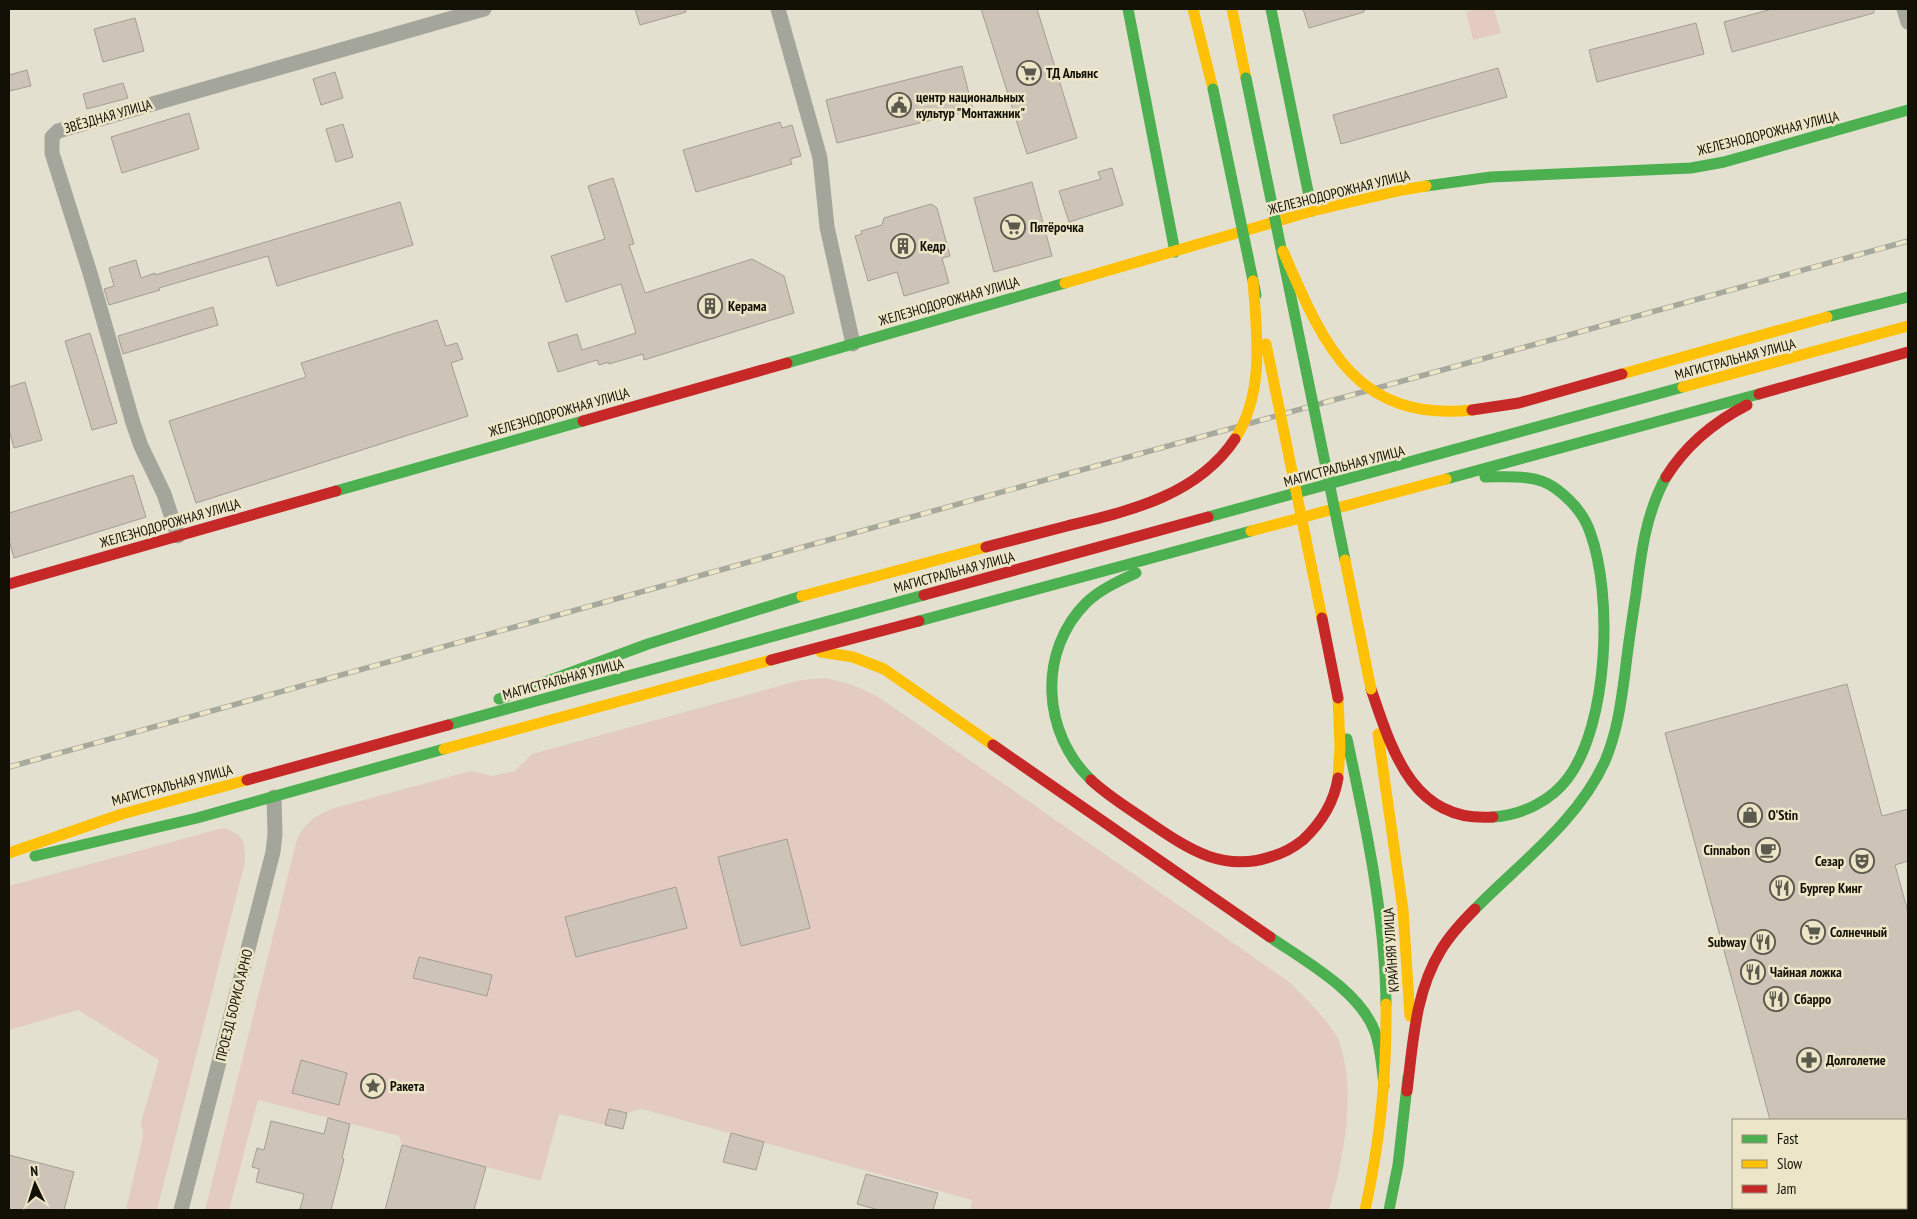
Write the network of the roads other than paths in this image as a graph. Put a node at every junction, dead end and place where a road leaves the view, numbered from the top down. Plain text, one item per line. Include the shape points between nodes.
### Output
1 (484, 9) edge
2 (778, 9) edge
3 (1128, 9) edge
4 (1193, 9) edge
5 (1232, 9) edge
6 (1271, 9) edge
7 (1904, 9) edge
8 (1908, 22) edge
9 (1908, 110) edge
10 (1312, 211) junction
11 (1283, 251) junction
12 (1175, 252) junction
13 (1253, 281) junction
14 (1908, 296) edge
15 (1908, 326) edge
16 (853, 344) junction
17 (1908, 352) edge
18 (1810, 378) junction
19 (1358, 502) junction
20 (1268, 526) junction
21 (178, 536) junction
22 (9, 584) edge
23 (795, 654) junction
24 (1371, 689) junction
25 (1338, 698) junction
26 (359, 750) junction
27 (274, 798) junction
28 (9, 853) edge
29 (9, 861) edge
30 (1384, 1086) junction
31 (1408, 1091) junction
32 (181, 1210) edge
33 (1365, 1210) edge
34 (1389, 1210) edge

1 - 21 street, ЗВЁЗДНАЯ УЛИЦА via 58,131 52,137 52,153 133,422
2 - 16 street via 820,158 827,228
3 - 12 main road
4 - 13 main road, bridge via 1214,89
5 - 11 main road, bridge
6 - 10 main road
7 - 8 street
9 - 10 main road, ЖЕЛЕЗНОДОРОЖНАЯ УЛИЦА via 1724,162 1691,168 1491,177 1402,190
10 - 12 main road, ЖЕЛЕЗНОДОРОЖНАЯ УЛИЦА
11 - 14 main road, bridge via 1322,337 1366,387 1416,410 1441,412 1471,412 1519,403
11 - 24 main road, bridge
12 - 16 main road, ЖЕЛЕЗНОДОРОЖНАЯ УЛИЦА
13 - 25 main road, bridge
13 - 26 main road, bridge via 1256,380 1247,416 1238,434 1216,461 1198,478 1173,492 1117,513 802,596 648,644
15 - 26 main road, МАГИСТРАЛЬНАЯ УЛИЦА
16 - 21 main road, ЖЕЛЕЗНОДОРОЖНАЯ УЛИЦА
17 - 18 main road
18 - 19 main road
18 - 31 main road via 1754,401 1700,435 1660,488 1644,540 1621,709 1606,761 1595,782 1567,817 1470,913 1440,951 1423,990
19 - 20 main road
19 - 24 main road via 1414,495 1494,476 1545,482 1558,489 1578,508 1590,528 1599,554 1603,587 1604,614 1596,710 1582,756 1553,795 1523,812 1472,818 1452,813 1433,803 1405,774
20 - 23 main road
20 - 25 main road via 1207,551 1117,580 1076,614 1066,628 1052,664 1050,695 1060,734 1070,755 1102,790 1187,848 1228,862 1250,862 1286,852 1303,841 1325,815 1334,794 1338,772
21 - 22 main road, ЖЕЛЕЗНОДОРОЖНАЯ УЛИЦА
23 - 27 main road
23 - 30 main road via 846,654 884,669 1321,972 1350,997 1369,1020 1378,1041
24 - 31 main road, КРАЙНЯЯ УЛИЦА via 1403,913 1410,1012
25 - 30 main road, КРАЙНЯЯ УЛИЦА via 1363,813 1379,918 1385,992
26 - 28 main road, МАГИСТРАЛЬНАЯ УЛИЦА via 122,814
27 - 29 main road via 120,838
27 - 32 street, ПРОЕЗД БОРИСА АРНО via 276,834 273,852
30 - 33 main road, КРАЙНЯЯ УЛИЦА
31 - 34 main road, КРАЙНЯЯ УЛИЦА

